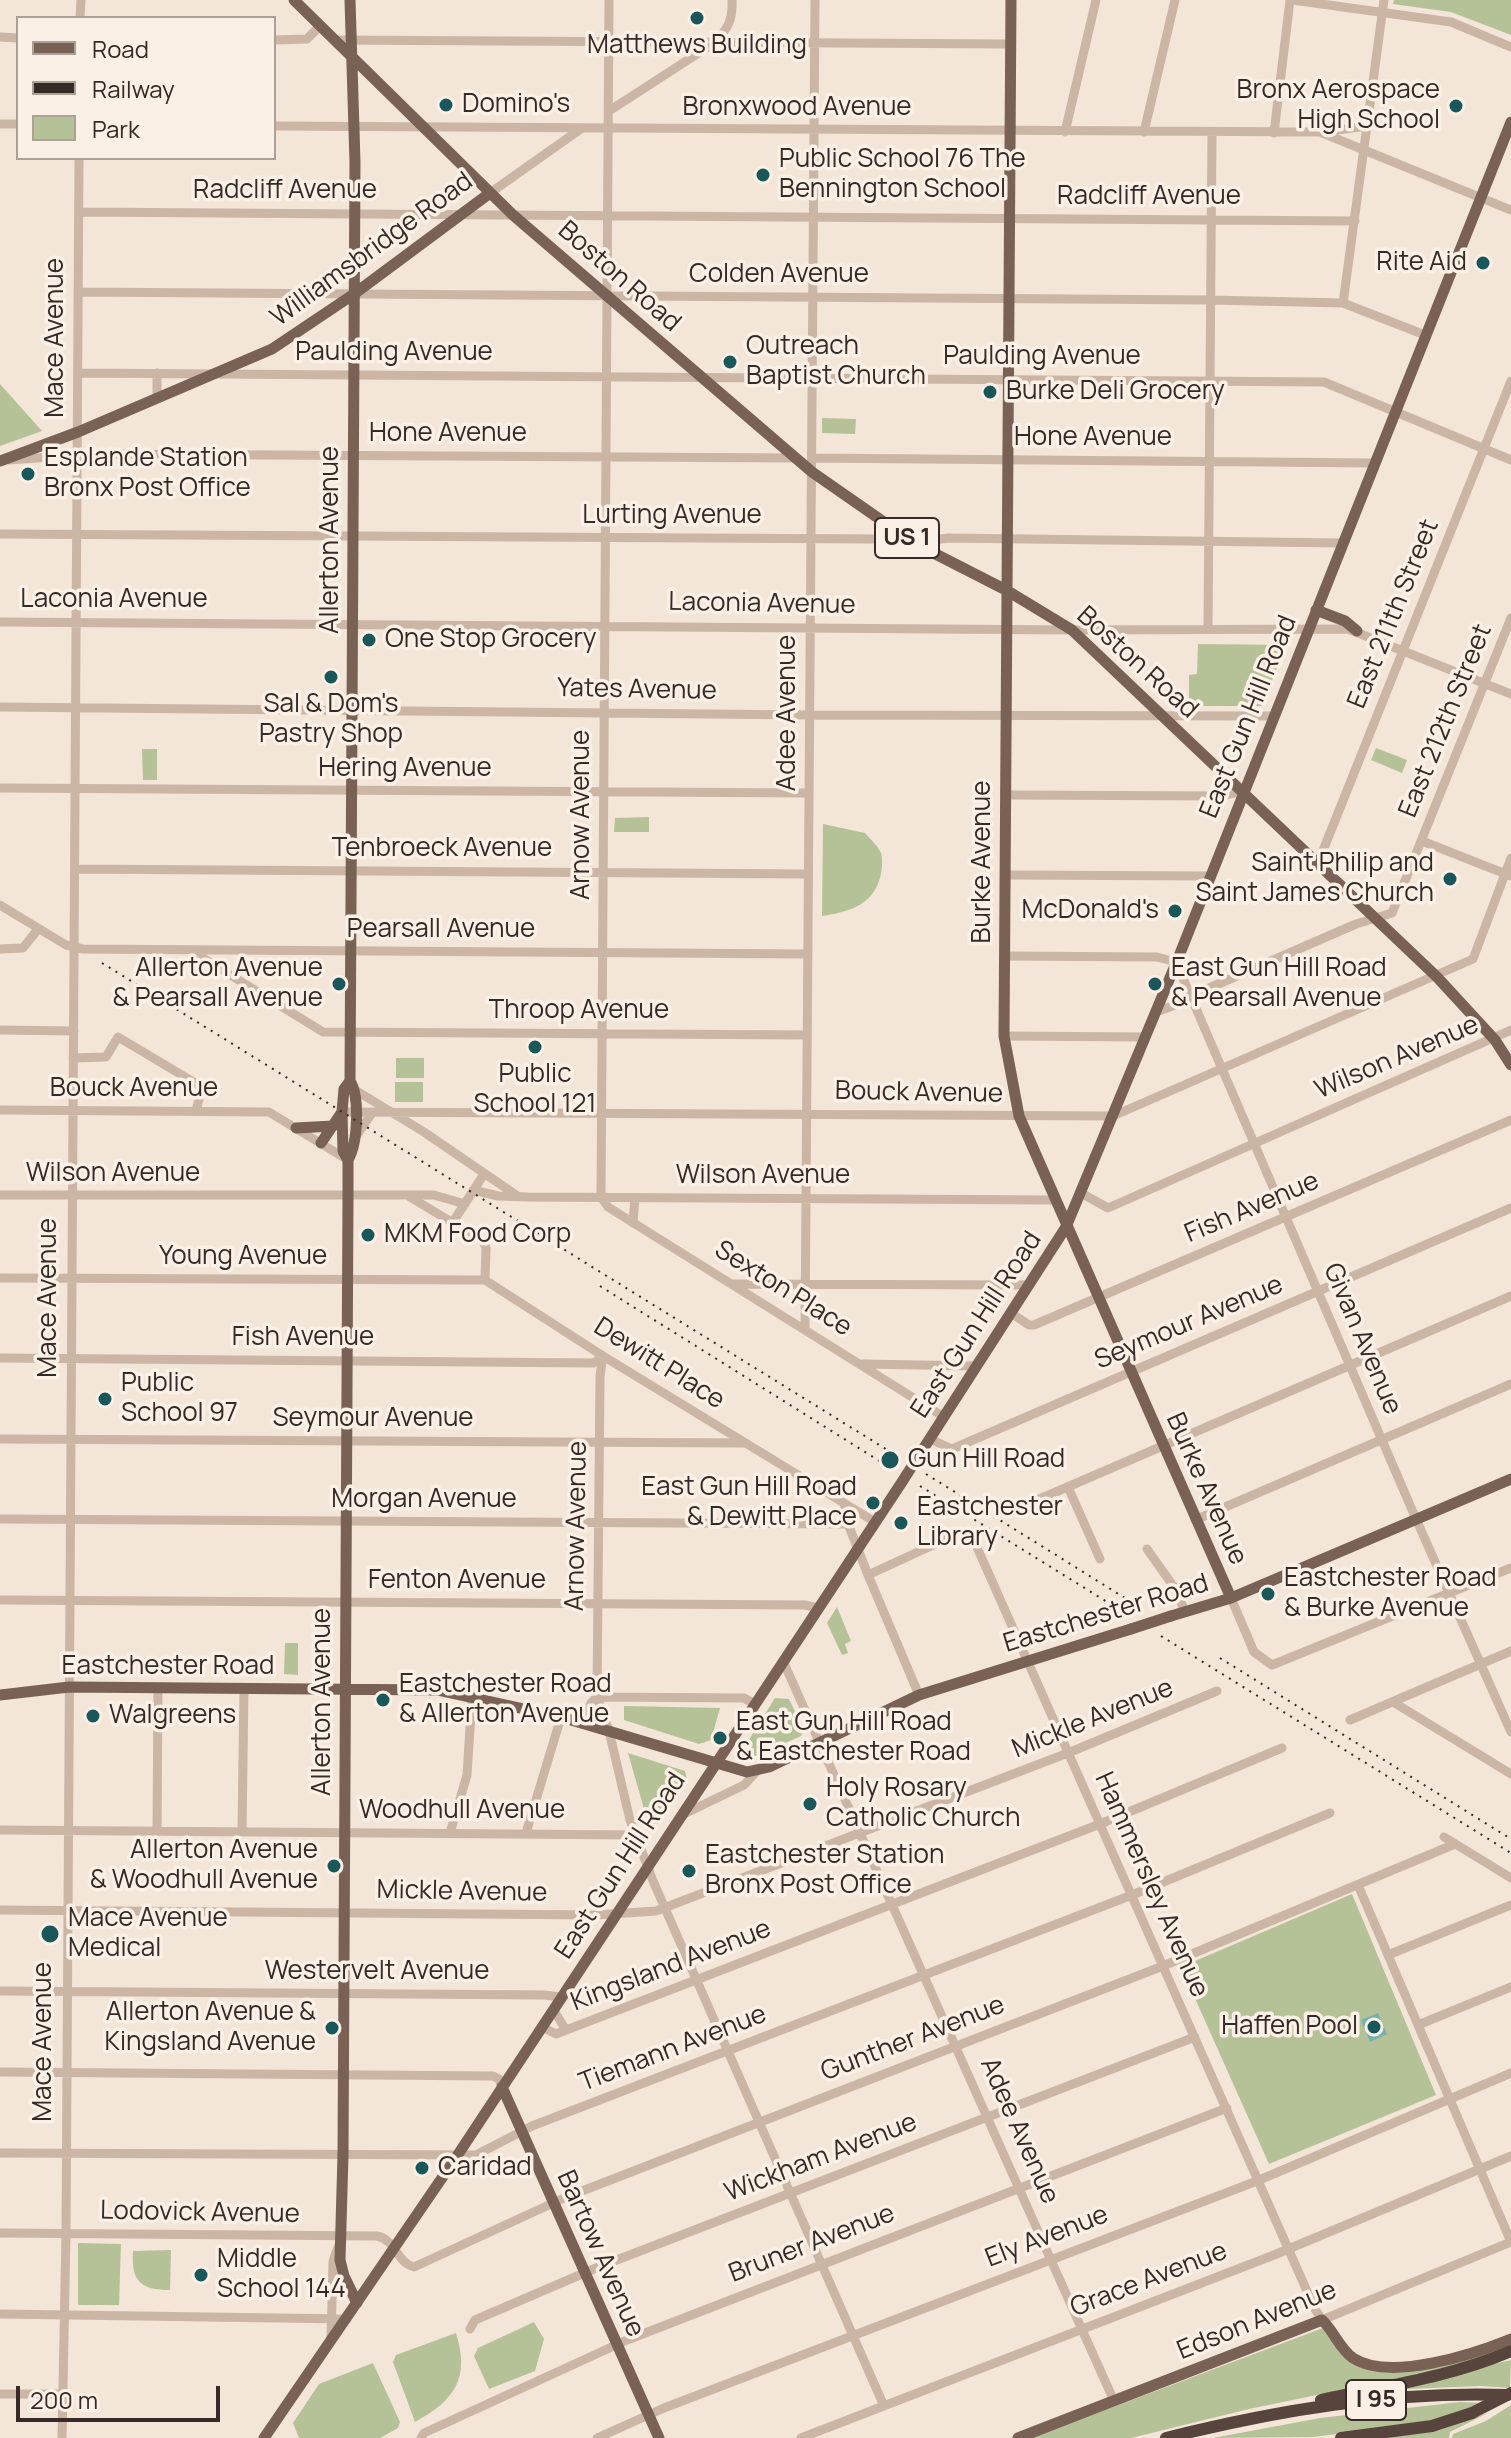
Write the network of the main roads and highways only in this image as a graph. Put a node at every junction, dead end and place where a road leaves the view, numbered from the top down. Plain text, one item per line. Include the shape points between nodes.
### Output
1 (294, 0) edge
2 (350, 0) edge
3 (1011, 0) edge
4 (352, 58) junction
5 (1511, 122) edge
6 (490, 193) junction
7 (354, 294) junction
8 (3, 460) edge
9 (1006, 590) junction
10 (1316, 610) junction
11 (1357, 631) road end
12 (1243, 791) junction
13 (1511, 1065) edge
14 (352, 1085) junction
15 (342, 1112) junction
16 (333, 1126) junction
17 (296, 1128) road end
18 (321, 1143) road end
19 (348, 1160) junction
20 (1066, 1227) junction
21 (1511, 1479) edge
22 (1231, 1598) junction
23 (345, 1689) junction
24 (0, 1695) edge
25 (715, 1764) junction
26 (502, 2087) junction
27 (357, 2303) junction
28 (1322, 2320) joint
29 (1511, 2339) edge
30 (1511, 2351) edge
31 (1511, 2394) edge
32 (1242, 2421) junction
33 (264, 2438) edge
34 (659, 2438) edge
35 (1018, 2438) edge
36 (1166, 2438) edge
37 (1341, 2438) edge

1 - 4 main road, Boston Road / US 1
2 - 4 main road, Allerton Avenue
3 - 9 main road, Burke Avenue
4 - 6 main road, Boston Road / US 1
4 - 7 main road, Allerton Avenue
5 - 10 main road, East Gun Hill Road
6 - 7 main road, Williamsbridge Road
6 - 9 main road, Boston Road / US 1 via 812,472 914,543
7 - 8 main road, Williamsbridge Road via 272,349
7 - 14 main road, Allerton Avenue
9 - 12 main road, Boston Road / US 1 via 1072,630
9 - 20 main road, Burke Avenue via 1004,1036 1019,1116
10 - 11 main road
10 - 12 main road, East Gun Hill Road
12 - 13 main road, Boston Road / US 1 via 1437,977
12 - 20 main road, East Gun Hill Road
14 - 15 main road, Allerton Avenue via 344,1089
14 - 19 main road, Allerton Avenue via 355,1138
15 - 16 main road
15 - 19 main road, Allerton Avenue
16 - 17 main road
16 - 18 main road
19 - 23 main road, Allerton Avenue
20 - 22 main road, Burke Avenue
20 - 25 main road, East Gun Hill Road
21 - 22 main road, Eastchester Road
22 - 25 main road, Eastchester Road, bridge via 919,1695 757,1771
23 - 24 main road, Eastchester Road via 69,1687
23 - 25 main road, Eastchester Road via 437,1690 472,1697 561,1717
23 - 27 main road, Allerton Avenue via 340,2240 343,2272
25 - 26 main road, East Gun Hill Road
26 - 27 main road, East Gun Hill Road
26 - 34 main road, Bartow Avenue
27 - 33 main road, East Gun Hill Road
28 - 29 main road, Hammersley Avenue via 1354,2359 1389,2367 1424,2364
28 - 35 main road, Edson Avenue
30 - 32 highway via 1448,2373
31 - 32 highway, I 95 via 1378,2400
31 - 37 highway, bridge via 1432,2426
32 - 36 highway, I 95

